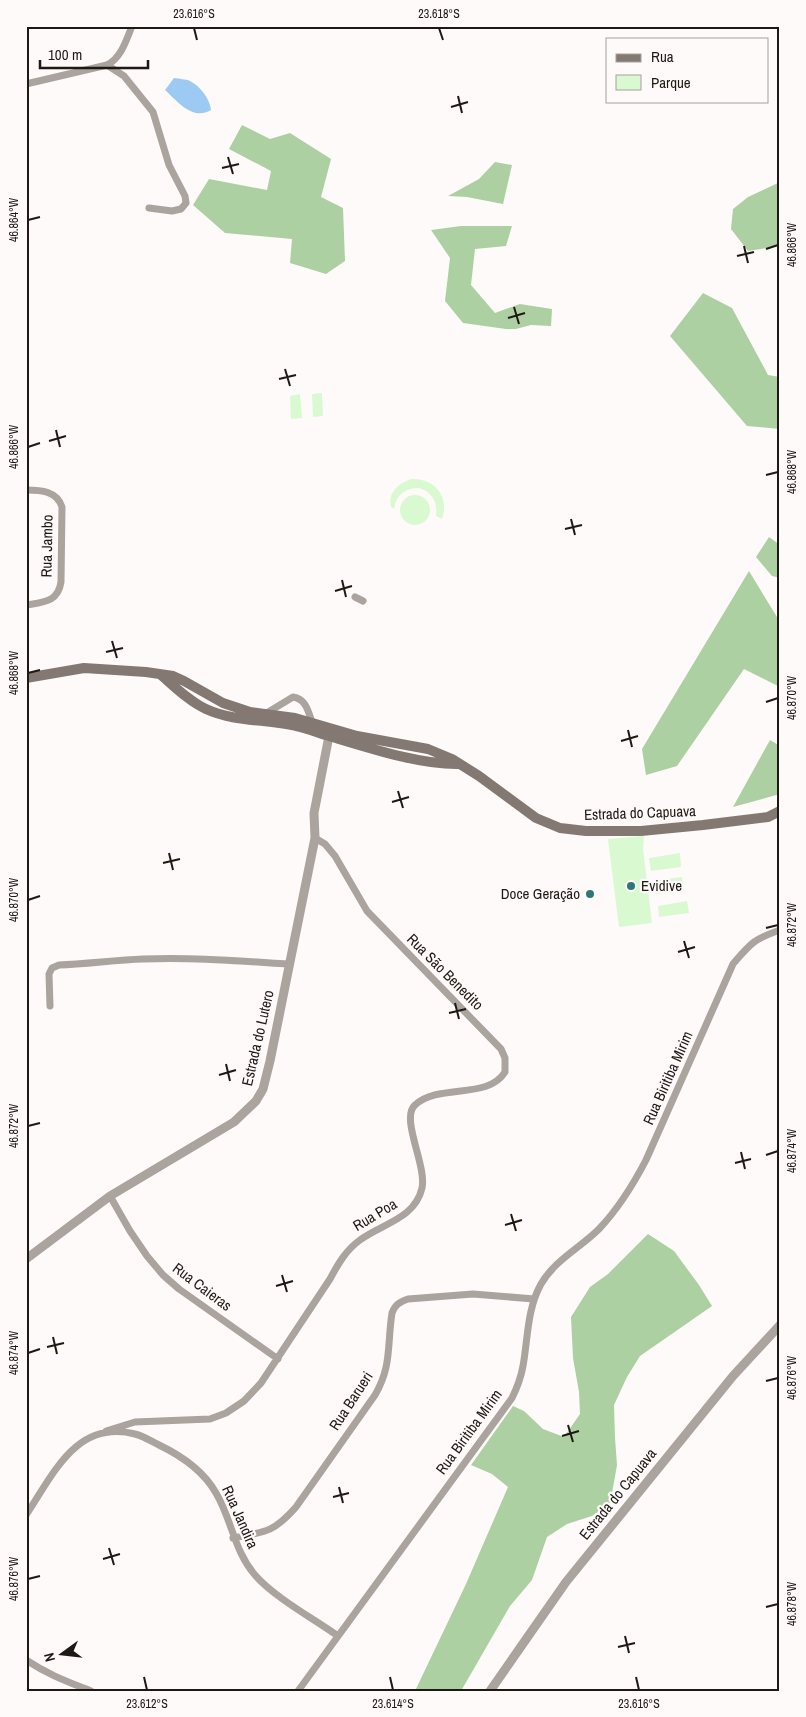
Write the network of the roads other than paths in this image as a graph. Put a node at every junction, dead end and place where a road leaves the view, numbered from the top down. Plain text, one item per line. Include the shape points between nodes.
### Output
1 (132, 26) edge
2 (107, 65) junction
3 (26, 84) edge
4 (149, 208) dead end
5 (26, 490) edge
6 (355, 597) dead end
7 (363, 601) dead end
8 (26, 605) edge
9 (159, 673) junction
10 (26, 678) edge
11 (211, 696) junction
12 (205, 708) junction
13 (264, 714) junction
14 (312, 722) junction
15 (332, 737) junction
16 (422, 747) junction
17 (419, 759) junction
18 (458, 764) junction
19 (780, 811) edge
20 (314, 838) junction
21 (780, 930) edge
22 (288, 964) junction
23 (50, 1006) dead end
24 (440, 1094) joint
25 (110, 1196) junction
26 (26, 1260) edge
27 (534, 1299) junction
28 (780, 1325) edge
29 (278, 1358) junction
30 (135, 1422) junction
31 (106, 1431) junction
32 (137, 1434) junction
33 (26, 1515) edge
34 (234, 1538) junction
35 (338, 1636) junction
36 (26, 1660) edge
37 (91, 1691) edge
38 (298, 1691) edge
39 (490, 1691) edge

1 - 2 street via 117,57
2 - 3 street
2 - 4 street via 124,76 153,112 169,164 186,203 181,209 172,211
5 - 8 street, Rua Jambo via 42,490 55,496 60,501 62,517 60,590 51,600
6 - 7 street
9 - 10 main road, Estrada do Capuava via 84,668
9 - 11 main road, Estrada do Capuava via 184,681
9 - 12 main road, Estrada do Capuava
11 - 12 main road via 204,701
11 - 13 main road, Estrada do Capuava via 236,708
12 - 15 main road, Estrada do Capuava via 232,717 297,726
13 - 14 main road, Estrada do Capuava
13 - 14 street via 293,697 303,701
14 - 16 main road, Estrada do Capuava via 357,736
15 - 17 main road, Estrada do Capuava
15 - 20 street, Estrada do Lutero via 314,813
16 - 17 main road
16 - 18 main road, Estrada do Capuava
17 - 18 main road, Estrada do Capuava
18 - 19 main road, Estrada do Capuava via 536,818 569,829 605,832 703,825 768,817
20 - 22 street, Estrada do Lutero
20 - 24 street, Rua São Benedito via 325,844 335,856 367,911 501,1049 505,1072 496,1083
21 - 27 street, Rua Biritiba Mirim via 757,939 734,964 630,1189 598,1229 556,1265
22 - 23 street via 169,959 59,965 52,968 50,974
22 - 25 street, Estrada do Lutero via 270,1061 256,1102 234,1122
24 - 29 street, Rua Poa via 416,1103 409,1117 421,1162 422,1188 417,1201 408,1213 360,1239 350,1249
25 - 26 street, Estrada do Lutero
25 - 29 street, Rua Caieras via 134,1237 163,1275
27 - 34 street, Rua Barueri via 473,1294 399,1302 392,1313 387,1369 382,1383 296,1507 272,1529
27 - 35 street, Rua Biritiba Mirim via 523,1367 512,1398
28 - 39 street, Estrada do Capuava via 732,1376 566,1582
29 - 30 street, Rua Jandira via 244,1401 226,1413 210,1419
30 - 31 street, Rua Jandira
30 - 32 street
31 - 32 street, Rua Jandira
31 - 33 street, Rua Jandira via 85,1438 70,1451
32 - 34 street, Rua Jandira via 173,1452 205,1476 217,1494
34 - 35 street, Rua Jandira via 256,1576
35 - 38 street, Rua Biritiba Mirim
36 - 37 street via 45,1673

